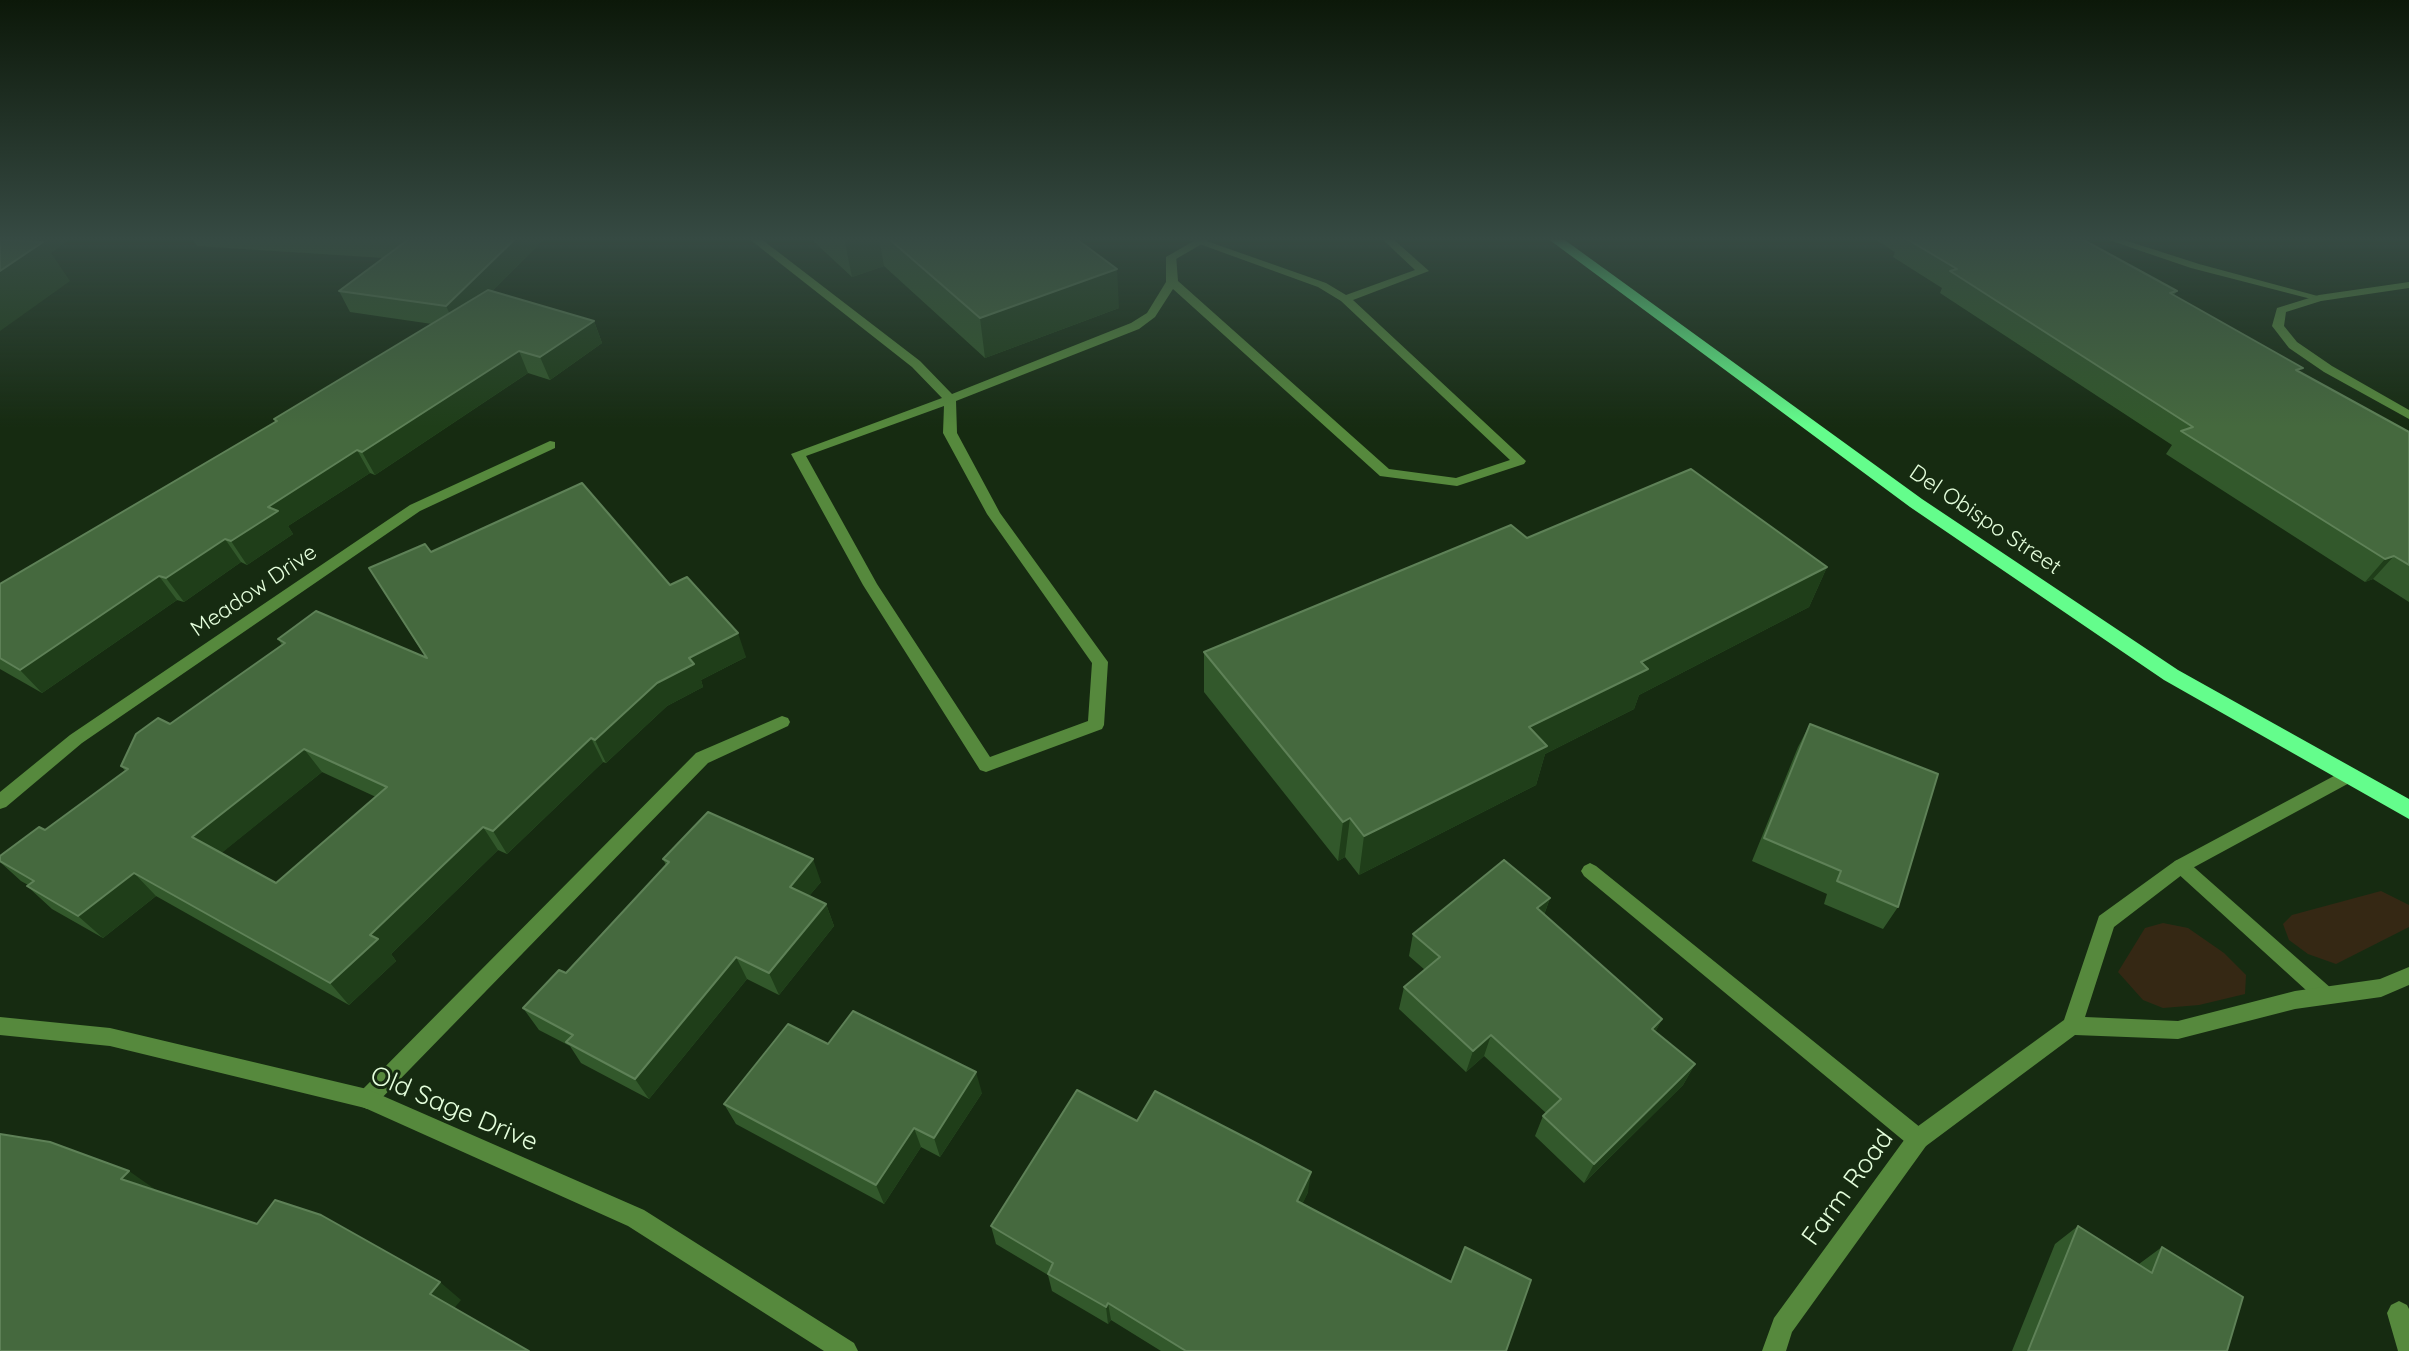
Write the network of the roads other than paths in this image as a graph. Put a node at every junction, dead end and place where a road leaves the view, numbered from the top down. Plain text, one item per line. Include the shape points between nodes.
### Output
1 (835, 301) edge
2 (1160, 301) edge
3 (1193, 301) edge
4 (1347, 301) edge
5 (1640, 301) edge
6 (2309, 301) edge
7 (950, 399) junction
8 (2409, 415) edge
9 (550, 445) dead end
10 (782, 722) dead end
11 (2347, 776) junction
12 (0, 802) edge
13 (2409, 810) edge
14 (2181, 866) junction
15 (1590, 871) dead end
16 (2409, 976) edge
17 (2325, 995) junction
18 (0, 1026) edge
19 (2072, 1026) junction
20 (367, 1099) junction
21 (1918, 1139) junction
22 (2399, 1313) dead end
23 (2409, 1348) edge
24 (846, 1351) edge
25 (1774, 1351) edge

1 - 7 street via 916,364
2 - 7 street via 1135,326
3 - 4 street via 1385,473 1457,482 1519,461
5 - 11 main road, Del Obispo Street via 1929,512 2171,675
6 - 8 street via 2281,310 2278,326 2293,345
7 - 7 street via 950,433 994,514 1100,662 1096,725 986,765 870,585 798,454
9 - 12 street, Meadow Drive via 415,508 76,739
10 - 20 street via 702,758
11 - 13 main road, Del Obispo Street
11 - 14 street
14 - 17 street
14 - 19 street via 2106,922
15 - 21 street
16 - 17 street via 2381,988
17 - 19 street via 2178,1030
18 - 20 street, Old Sage Drive via 110,1037
19 - 21 street, Farm Road
20 - 24 street, Old Sage Drive via 636,1218
21 - 25 street, Farm Road via 1782,1326
22 - 23 street

